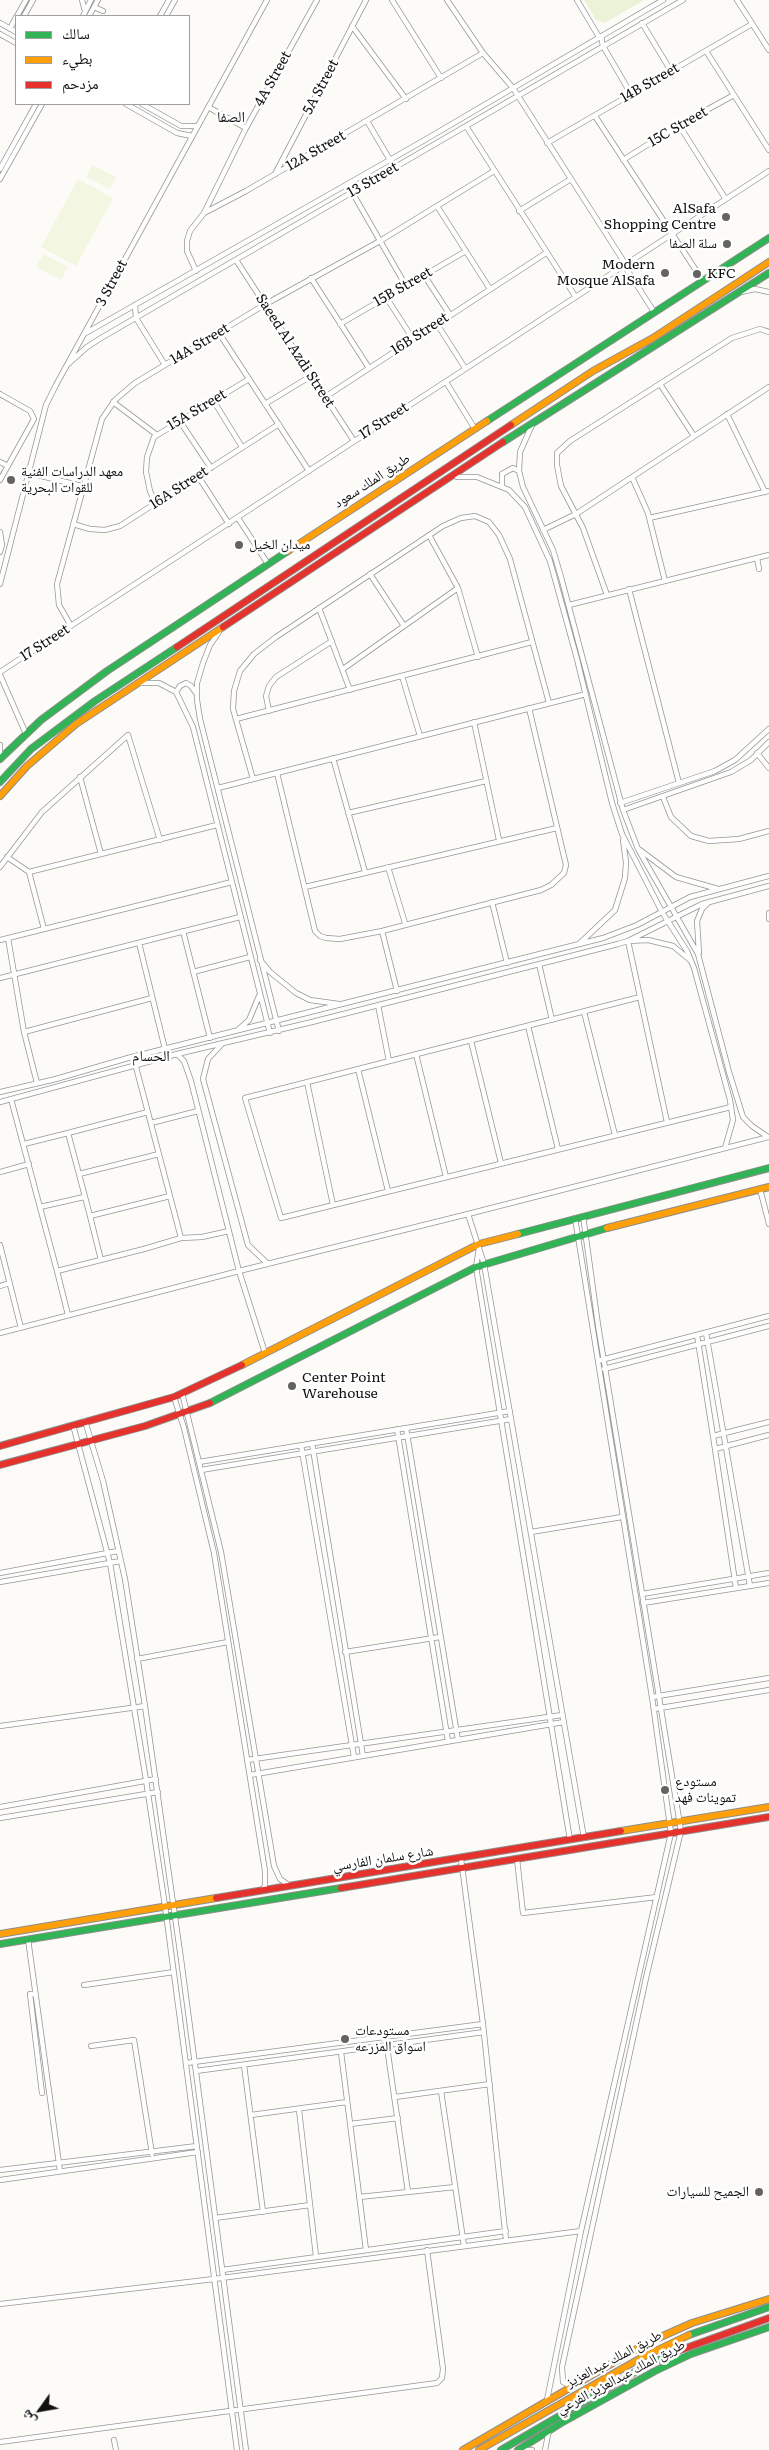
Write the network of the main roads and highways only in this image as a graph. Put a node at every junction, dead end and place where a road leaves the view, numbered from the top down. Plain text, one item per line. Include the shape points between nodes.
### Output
1 (769, 238) edge
2 (769, 262) edge
3 (769, 273) edge
4 (0, 759) edge
5 (0, 782) edge
6 (0, 796) edge
7 (769, 1168) edge
8 (769, 1187) edge
9 (0, 1446) edge
10 (0, 1465) edge
11 (769, 1807) edge
12 (769, 1816) edge
13 (0, 1934) edge
14 (0, 1944) edge
15 (769, 2299) edge
16 (767, 2308) edge
17 (769, 2318) edge
18 (769, 2328) edge
19 (463, 2450) edge
20 (479, 2450) edge
21 (501, 2450) edge
22 (519, 2450) edge

1 - 4 main road, طريق الملك سعود via 107,671 68,699
2 - 5 main road via 653,338 593,371 95,701 31,750
3 - 6 main road via 534,422 76,724 27,766
7 - 9 main road via 479,1244 182,1393
8 - 10 main road via 576,1236 484,1264 212,1402 91,1441
11 - 13 main road, شارع سلمان الفارسي
12 - 14 main road, شارع سلمان الفارسي
15 - 19 main road, طريق الملك عبدالعزيز الفرعي via 683,2327 647,2343
16 - 20 main road, طريق الملك عبدالعزيز via 684,2337 640,2358
17 - 21 main road, طريق الملك عبدالعزيز via 681,2349 587,2398
18 - 22 main road, طريق الملك عبدالعزيز الفرعي via 691,2354 646,2375

